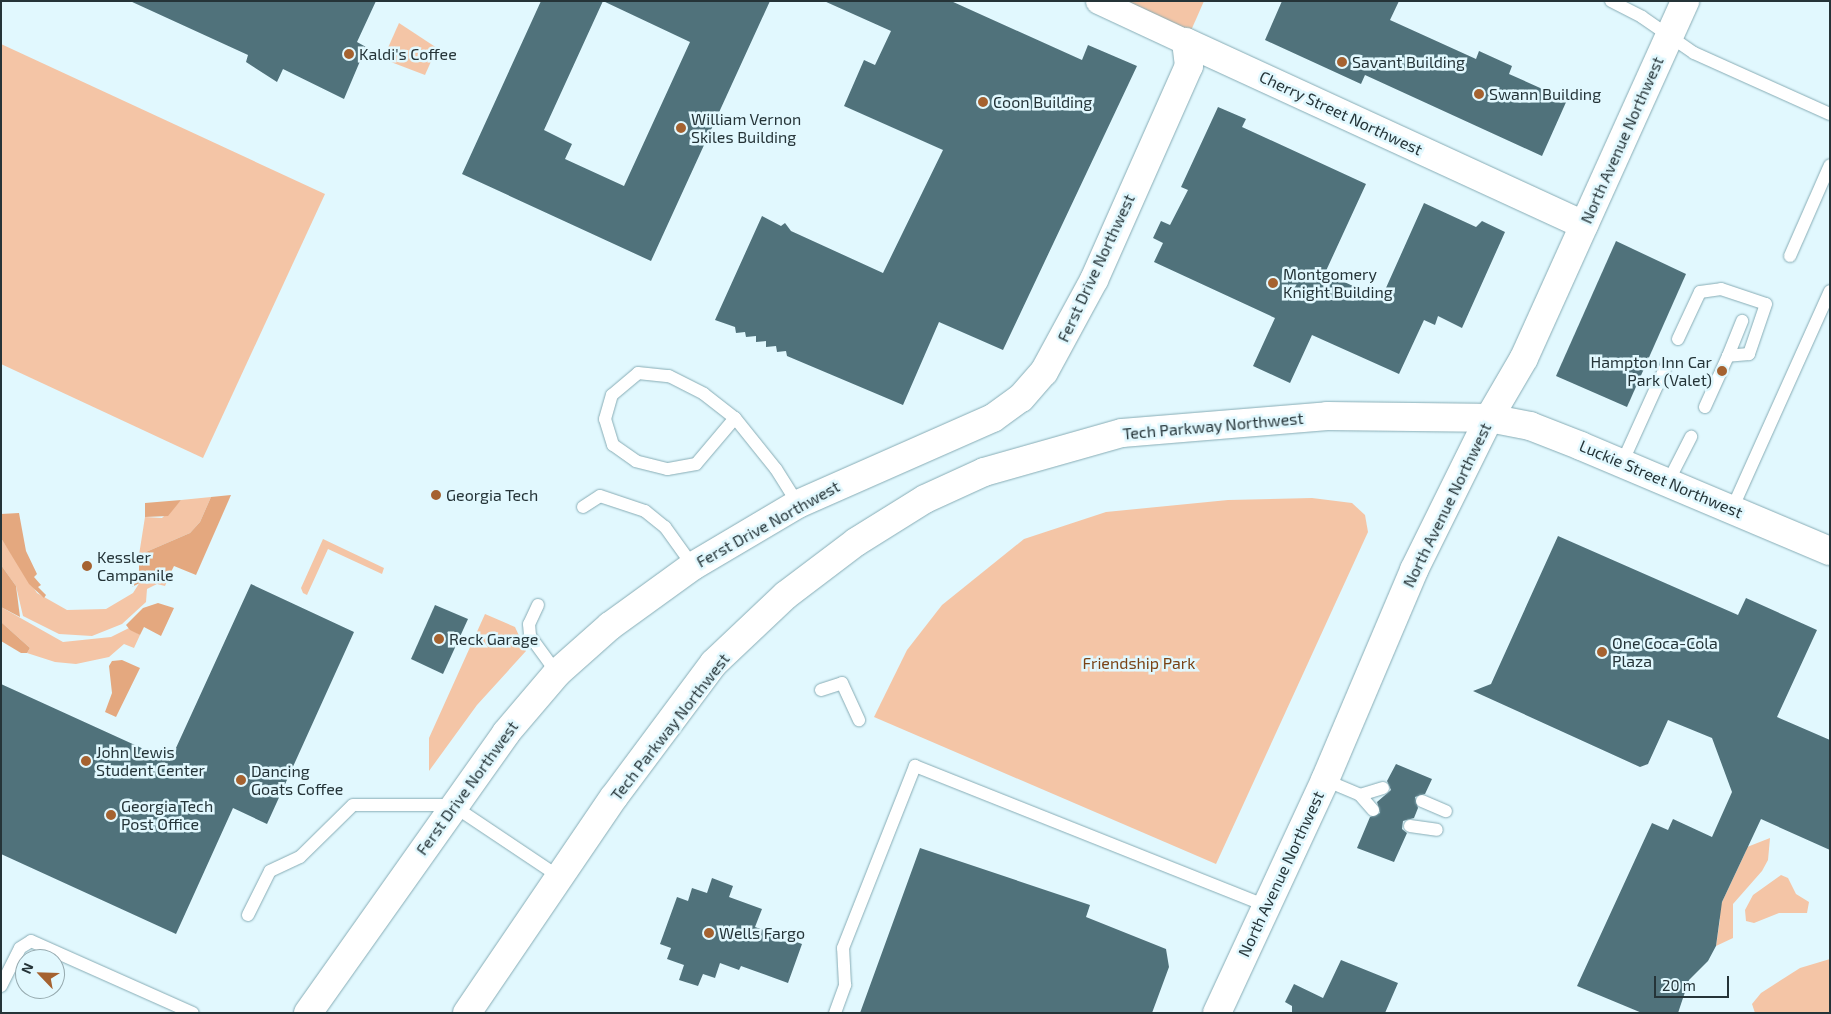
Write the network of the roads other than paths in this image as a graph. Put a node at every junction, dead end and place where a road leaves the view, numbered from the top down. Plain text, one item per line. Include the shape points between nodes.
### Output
1 (1098, 1) edge
2 (1610, 1) edge
3 (1685, 1) edge
4 (1669, 36) junction
5 (1186, 42) junction
6 (1830, 114) edge
7 (1830, 165) edge
8 (1584, 226) junction
9 (1790, 256) dead end
10 (1830, 290) edge
11 (1742, 320) dead end
12 (1678, 339) dead end
13 (1728, 356) junction
14 (1666, 366) dead end
15 (1705, 407) dead end
16 (735, 418) junction
17 (1489, 418) junction
18 (1691, 437) dead end
19 (1622, 463) junction
20 (1668, 482) junction
21 (798, 504) junction
22 (583, 507) dead end
23 (1732, 509) junction
24 (1830, 551) edge
25 (692, 566) junction
26 (538, 605) dead end
27 (557, 673) junction
28 (820, 690) dead end
29 (859, 720) dead end
30 (1325, 780) junction
31 (1383, 788) dead end
32 (1360, 795) junction
33 (1422, 801) dead end
34 (452, 805) junction
35 (1373, 810) dead end
36 (1446, 811) dead end
37 (1410, 826) dead end
38 (1437, 830) dead end
39 (561, 878) junction
40 (1266, 906) junction
41 (248, 915) dead end
42 (1, 986) edge
43 (193, 1013) edge
44 (308, 1013) edge
45 (467, 1013) edge
46 (835, 1013) edge
47 (1217, 1013) edge

1 - 5 street, Cherry Street Northwest
2 - 4 lane
3 - 4 main road, North Avenue Northwest
4 - 6 lane via 1694,53
4 - 8 main road, North Avenue Northwest
5 - 8 main road, Cherry Street Northwest
5 - 21 main road, Ferst Drive Northwest via 1189,66 1094,280 1044,372 1021,398 993,418
7 - 9 lane
8 - 17 main road, North Avenue Northwest via 1524,358
10 - 23 lane
11 - 13 lane
12 - 13 lane via 1700,292 1721,289 1766,304 1749,354
13 - 15 lane
14 - 19 lane
16 - 16 lane via 704,394 669,376 638,373 612,395 606,419 613,446 636,461 667,469 696,464
16 - 21 lane via 776,469
17 - 19 main road, Luckie Street Northwest via 1530,426
17 - 30 main road, North Avenue Northwest via 1414,570
17 - 39 main road, Tech Parkway Northwest via 1327,416 1122,434 984,472 925,499 856,542 786,595 714,663 614,797
18 - 20 lane
19 - 20 main road, Luckie Street Northwest
20 - 23 main road, Luckie Street Northwest
21 - 25 main road, Ferst Drive Northwest
22 - 25 lane via 600,496 645,511 665,527
23 - 24 main road, Luckie Street Northwest
25 - 27 main road, Ferst Drive Northwest via 610,626
26 - 27 lane via 529,624 530,636
27 - 34 main road, Ferst Drive Northwest via 506,733
28 - 29 lane via 842,683
30 - 32 lane
30 - 40 main road, North Avenue Northwest
31 - 32 lane
32 - 35 lane
33 - 36 lane
34 - 39 lane
34 - 41 lane via 353,805 300,857 270,871
34 - 44 main road, Ferst Drive Northwest
37 - 38 lane
39 - 45 main road, Tech Parkway Northwest
40 - 46 lane via 915,766 844,948 845,985
40 - 47 main road, North Avenue Northwest
42 - 43 lane via 20,948 31,941

